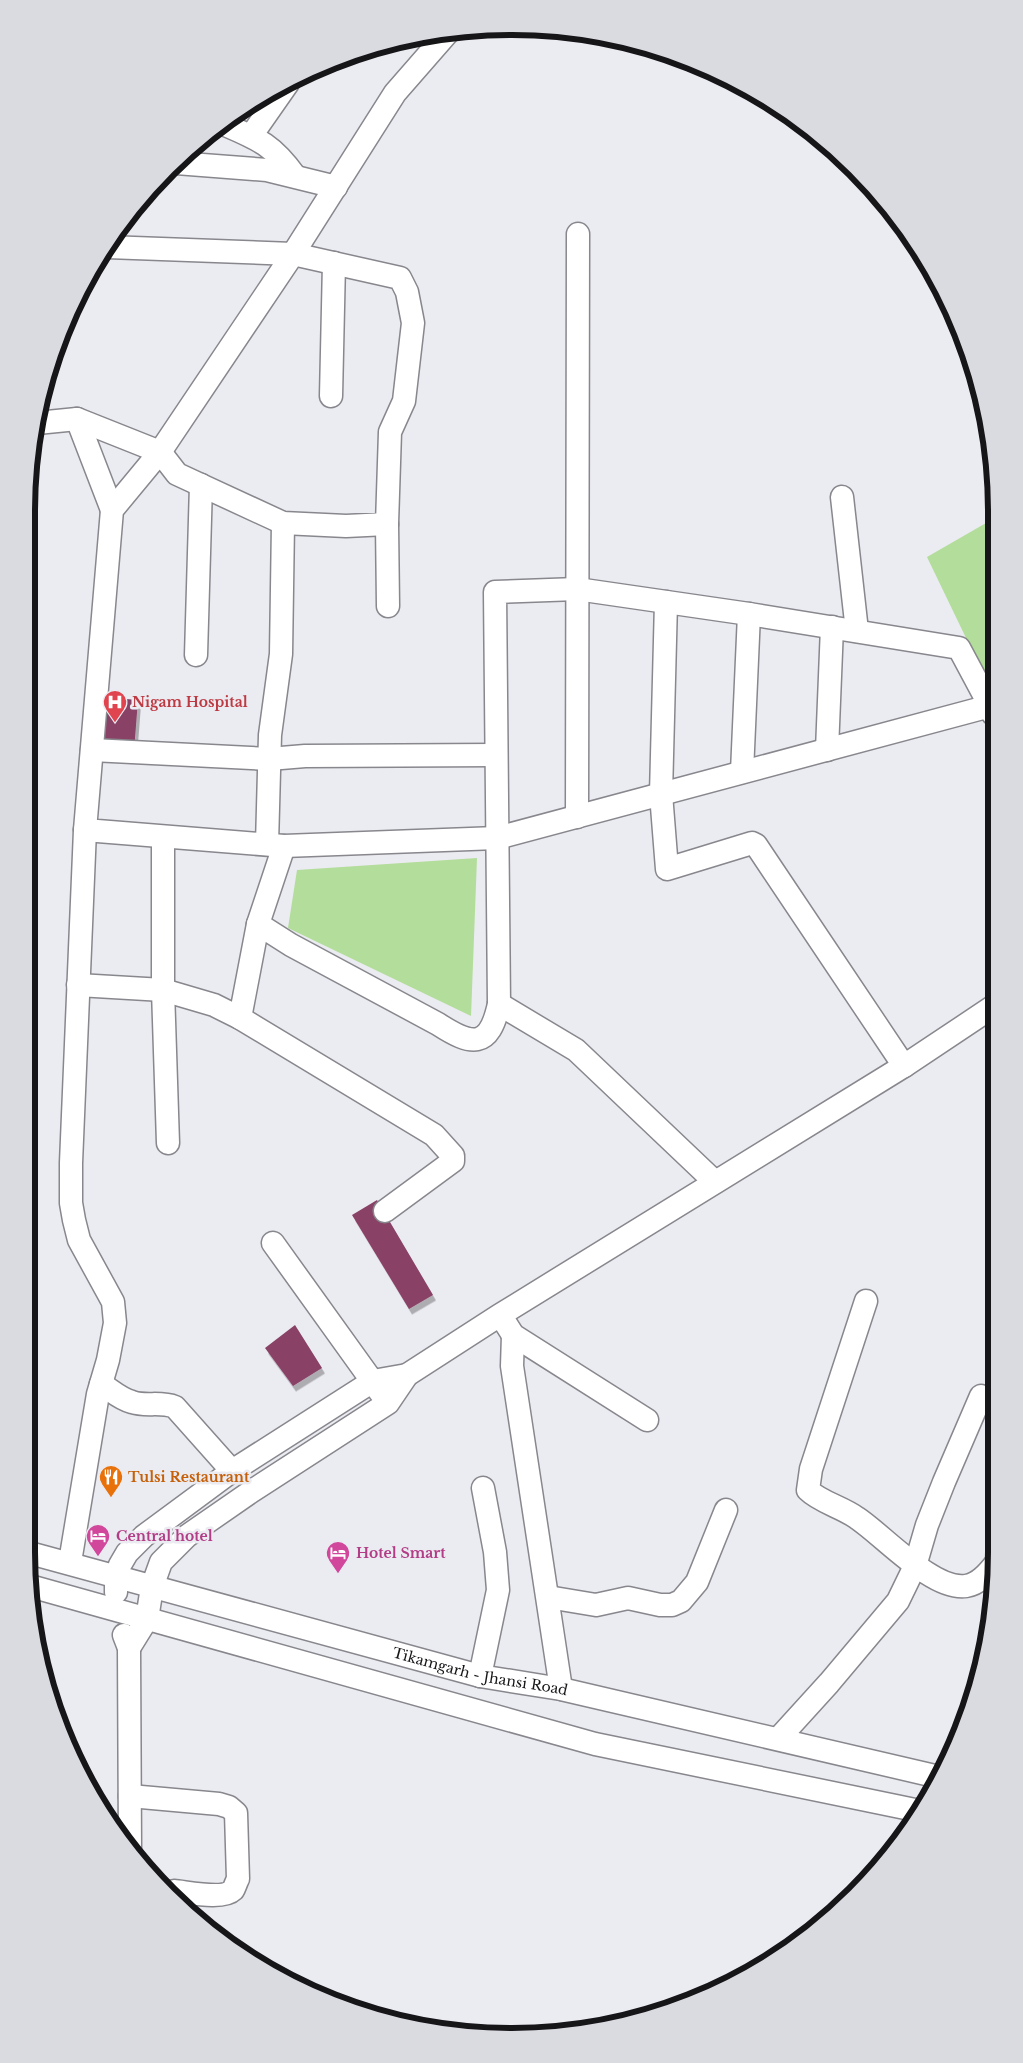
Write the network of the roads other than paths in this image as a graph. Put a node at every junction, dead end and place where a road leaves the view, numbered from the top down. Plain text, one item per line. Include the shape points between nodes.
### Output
1 (441, 40) edge
2 (279, 96) edge
3 (230, 127) edge
4 (251, 136) junction
5 (186, 164) edge
6 (295, 176) junction
7 (336, 187) junction
8 (578, 234) dead end
9 (115, 247) edge
10 (293, 254) junction
11 (334, 263) junction
12 (331, 396) dead end
13 (77, 419) junction
14 (43, 422) edge
15 (160, 452) junction
16 (201, 485) junction
17 (842, 497) dead end
18 (112, 510) junction
19 (283, 522) junction
20 (387, 524) junction
21 (577, 589) junction
22 (666, 602) junction
23 (388, 606) dead end
24 (748, 614) junction
25 (832, 627) junction
26 (857, 631) junction
27 (196, 655) dead end
28 (988, 702) edge
29 (988, 711) edge
30 (92, 750) junction
31 (827, 750) junction
32 (496, 755) junction
33 (269, 759) junction
34 (742, 772) junction
35 (661, 794) junction
36 (576, 817) junction
37 (85, 830) junction
38 (163, 836) junction
39 (496, 838) junction
40 (275, 845) junction
41 (258, 924) junction
42 (78, 985) junction
43 (163, 990) junction
44 (499, 1004) junction
45 (988, 1010) edge
46 (240, 1018) junction
47 (904, 1066) junction
48 (168, 1143) dead end
49 (715, 1182) junction
50 (385, 1211) dead end
51 (274, 1243) dead end
52 (866, 1300) dead end
53 (500, 1315) junction
54 (514, 1335) junction
55 (407, 1375) junction
56 (373, 1380) junction
57 (101, 1384) junction
58 (981, 1396) dead end
59 (388, 1403) junction
60 (647, 1420) dead end
61 (232, 1471) junction
62 (483, 1488) dead end
63 (726, 1510) dead end
64 (35, 1554) edge
65 (70, 1562) junction
66 (915, 1566) junction
67 (987, 1576) edge
68 (116, 1578) junction
69 (152, 1586) junction
70 (36, 1588) edge
71 (548, 1597) junction
72 (116, 1610) junction
73 (146, 1619) junction
74 (129, 1648) junction
75 (480, 1676) junction
76 (561, 1689) junction
77 (778, 1738) junction
78 (932, 1775) edge
79 (130, 1796) junction
80 (912, 1809) edge
81 (130, 1838) edge
82 (178, 1891) edge

1 - 7 street via 395,93
2 - 4 street
3 - 4 street
4 - 6 street via 273,148
5 - 6 street via 238,167
6 - 7 street
7 - 10 street
8 - 21 street
9 - 10 street
10 - 11 street
10 - 15 street
11 - 12 street
11 - 20 street via 400,278 407,292 413,323 404,401 390,432
13 - 14 street
13 - 15 street
13 - 18 street
15 - 16 street via 176,474
15 - 18 street
16 - 19 street
16 - 27 street
17 - 26 street
18 - 30 street
19 - 20 street via 346,526
19 - 33 street via 281,654
20 - 23 street
21 - 22 street
21 - 32 street via 495,592
21 - 36 street
22 - 24 street
22 - 35 street
24 - 25 street
24 - 34 street
25 - 26 street
25 - 31 street
26 - 28 street via 959,648
29 - 31 street
30 - 33 street
30 - 37 street
31 - 34 street
32 - 33 street
32 - 39 street
33 - 40 street
34 - 35 street
35 - 36 street
35 - 47 street via 667,869 752,843 756,845
36 - 39 street
37 - 38 street
37 - 42 street
38 - 40 street
38 - 43 street
39 - 40 street
39 - 44 street
40 - 41 street
41 - 44 street via 460,1038 472,1041 483,1038 495,1023
41 - 46 street
42 - 43 street
42 - 57 street via 71,1203 79,1240 113,1302 115,1314 110,1352
43 - 46 street via 214,1005
43 - 48 street
44 - 49 street via 576,1050
45 - 47 street
46 - 50 street via 422,1127 453,1156 452,1162
47 - 49 street
49 - 53 street
51 - 56 street
52 - 66 street via 811,1469 808,1490 815,1497 859,1519
53 - 54 street
53 - 55 street
54 - 60 street
54 - 71 street via 512,1366
55 - 56 street
55 - 59 street
56 - 59 street
56 - 61 street
57 - 61 street via 133,1403 166,1403 175,1407
57 - 65 street
58 - 66 street via 940,1490
59 - 69 street via 188,1536 161,1562
61 - 68 street via 144,1536 127,1552
62 - 75 street via 495,1552 498,1590
63 - 71 street via 697,1582 680,1601 660,1604 628,1598 596,1605
64 - 65 street, Tikamgarh - Jhansi Road
65 - 68 street, Tikamgarh - Jhansi Road
66 - 67 street via 958,1586
66 - 77 street via 898,1601 882,1623
68 - 69 street, Tikamgarh - Jhansi Road
68 - 72 street
69 - 73 street
69 - 75 street, Tikamgarh - Jhansi Road
70 - 72 street
71 - 76 street
72 - 73 street
72 - 74 street
73 - 74 street
73 - 80 street via 595,1744
74 - 79 street
75 - 76 street, Tikamgarh - Jhansi Road
76 - 77 street, Tikamgarh - Jhansi Road
77 - 78 street, Tikamgarh - Jhansi Road
79 - 81 street
79 - 82 street via 219,1804 236,1813 238,1879 234,1889 218,1895

